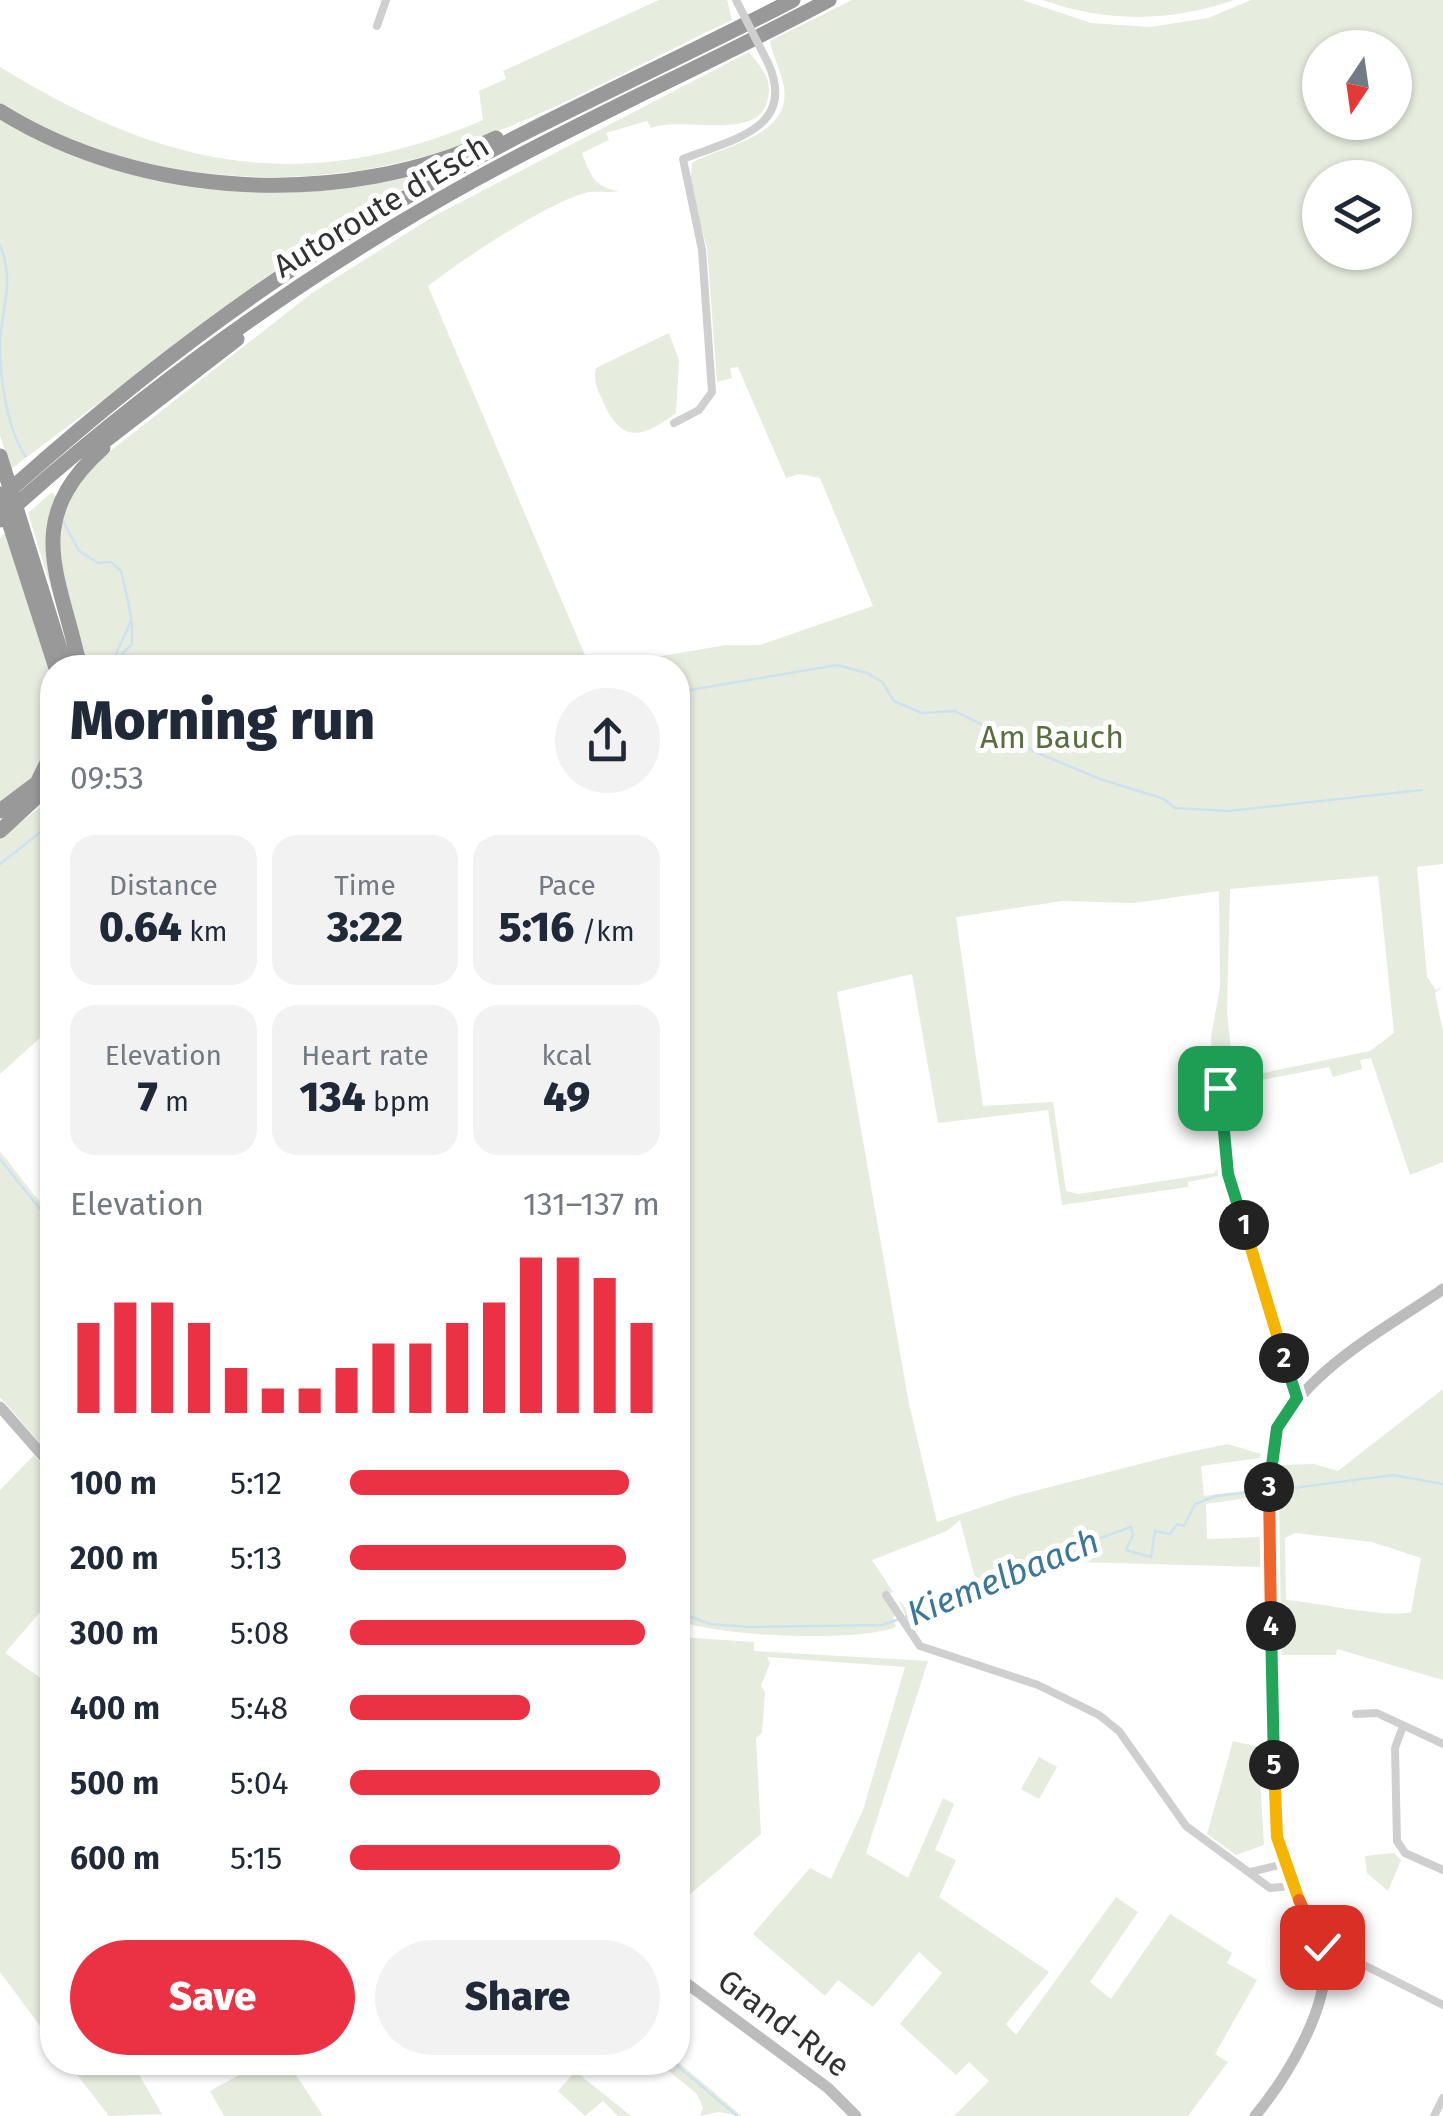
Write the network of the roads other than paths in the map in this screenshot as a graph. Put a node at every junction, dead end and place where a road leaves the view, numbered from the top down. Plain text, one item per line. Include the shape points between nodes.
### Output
1 (386, 0) edge
2 (736, 0) edge
3 (794, 0) edge
4 (829, 0) edge
5 (377, 26) dead end
6 (646, 72) junction
7 (0, 111) edge
8 (318, 274) junction
9 (674, 422) dead end
10 (114, 434) junction
11 (0, 456) edge
12 (23, 496) junction
13 (0, 497) edge
14 (1, 528) edge
15 (52, 655) edge
16 (62, 655) edge
17 (76, 655) edge
18 (40, 776) edge
19 (40, 796) edge
20 (0, 811) edge
21 (26, 811) junction
22 (0, 823) edge
23 (0, 830) edge
24 (1220, 1088) dead end
25 (1443, 1290) edge
26 (1297, 1398) junction
27 (0, 1406) edge
28 (40, 1453) edge
29 (886, 1595) dead end
30 (1356, 1714) dead end
31 (1403, 1726) junction
32 (1443, 1744) edge
33 (1284, 1864) junction
34 (1443, 1870) edge
35 (1247, 1872) junction
36 (1293, 1886) junction
37 (1324, 1958) junction
38 (690, 1987) edge
39 (1443, 2005) edge
40 (1443, 2098) edge
41 (856, 2116) edge
42 (1255, 2116) edge
43 (1434, 2116) edge

1 - 5 street
2 - 9 street, bridge via 777,92 762,125 683,160 702,250 712,392 699,410
3 - 6 highway, Autoroute d'Esch
4 - 8 highway, Autoroute d'Esch via 479,177
6 - 7 highway via 430,163 303,184 224,183 120,163
6 - 12 highway, Autoroute d'Esch via 472,161 318,252 143,377
8 - 10 highway
8 - 12 highway, Autoroute d'Esch via 179,368
10 - 12 highway
10 - 17 highway via 76,474 52,528 52,569
11 - 16 highway
12 - 13 highway, Autoroute d'Esch, bridge
12 - 14 highway, Autoroute d'Esch, bridge
13 - 15 highway
18 - 20 highway
19 - 21 highway
21 - 22 highway
21 - 23 highway
24 - 26 street via 1228,1174
25 - 26 main road
26 - 33 main road via 1277,1428 1269,1466 1274,1810
27 - 28 main road
29 - 35 street via 920,1646 1038,1685 1099,1715 1119,1731 1173,1812
30 - 31 street
31 - 32 street
31 - 34 street via 1396,1748 1397,1841 1406,1853
33 - 35 street
33 - 36 main road
35 - 36 street via 1270,1888
36 - 37 main road
37 - 39 street via 1362,1964
37 - 42 main road via 1322,1992 1304,2038
38 - 41 main road, Grand-Rue
40 - 43 street

